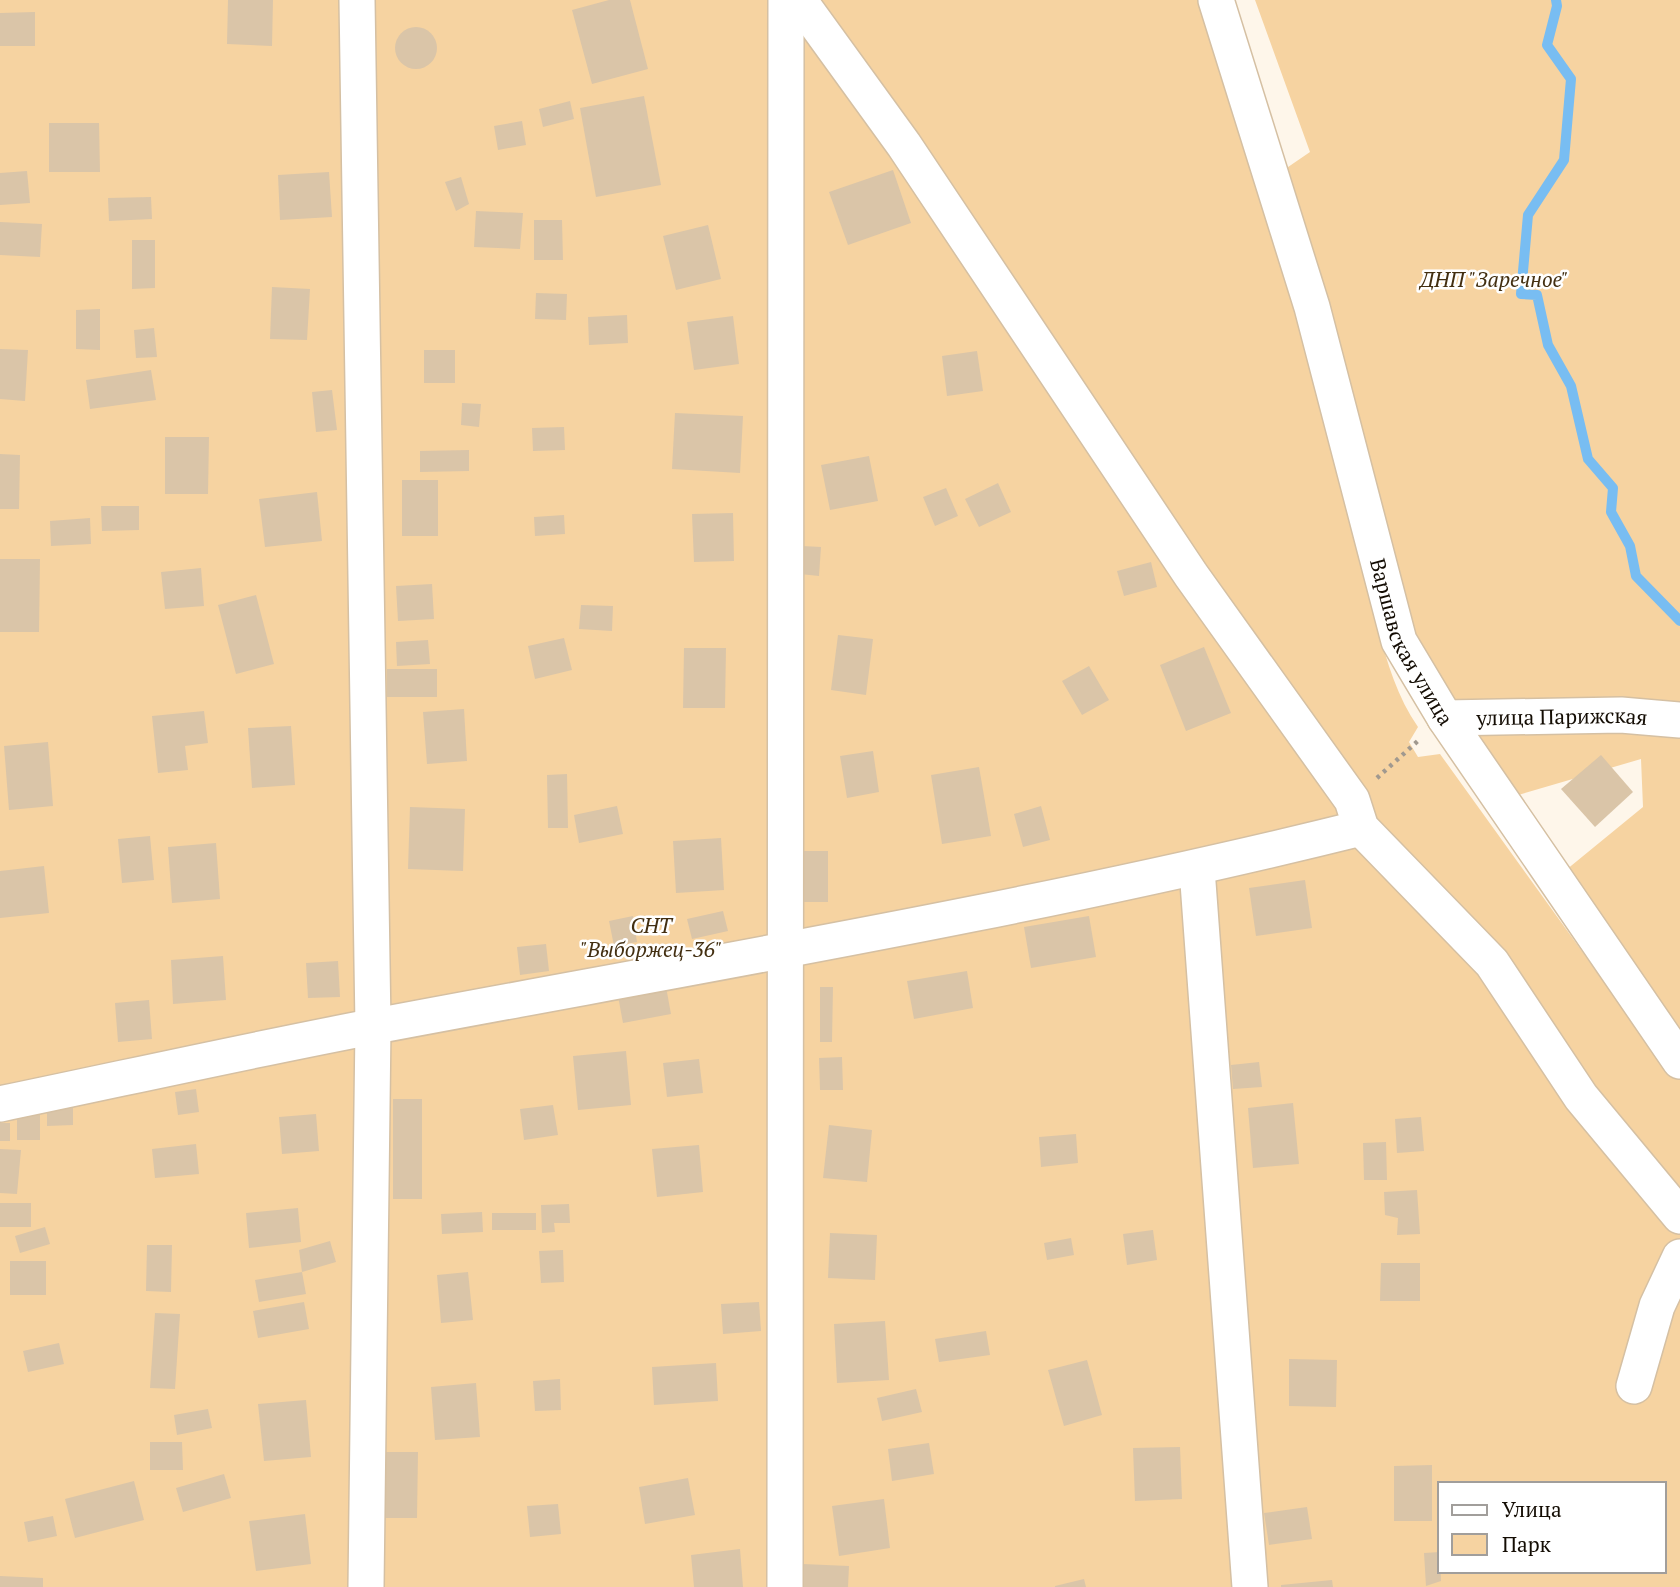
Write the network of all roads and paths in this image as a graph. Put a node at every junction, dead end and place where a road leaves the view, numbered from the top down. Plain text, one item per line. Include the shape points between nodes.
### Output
1 (357, 0) edge
2 (786, 0) edge
3 (799, 0) edge
4 (1216, 0) edge
5 (1444, 718) junction
6 (1680, 720) edge
7 (1357, 814) junction
8 (1196, 869) junction
9 (783, 952) junction
10 (373, 1027) junction
11 (1680, 1061) edge
12 (0, 1104) edge
13 (1680, 1216) edge
14 (1680, 1257) edge
15 (1634, 1386) dead end
16 (366, 1587) edge
17 (785, 1587) edge
18 (1250, 1587) edge

1 - 10 street
2 - 9 street
3 - 7 street via 904,145
4 - 5 street, Варшавская улица via 1312,307 1399,640
5 - 6 street, улица Парижская via 1621,715
5 - 7 path
5 - 11 street, Варшавская улица
7 - 8 street
7 - 13 street via 1492,963 1581,1097
8 - 9 street
8 - 18 street
9 - 10 street
9 - 17 street
10 - 12 street
10 - 16 street
14 - 15 street via 1657,1306

